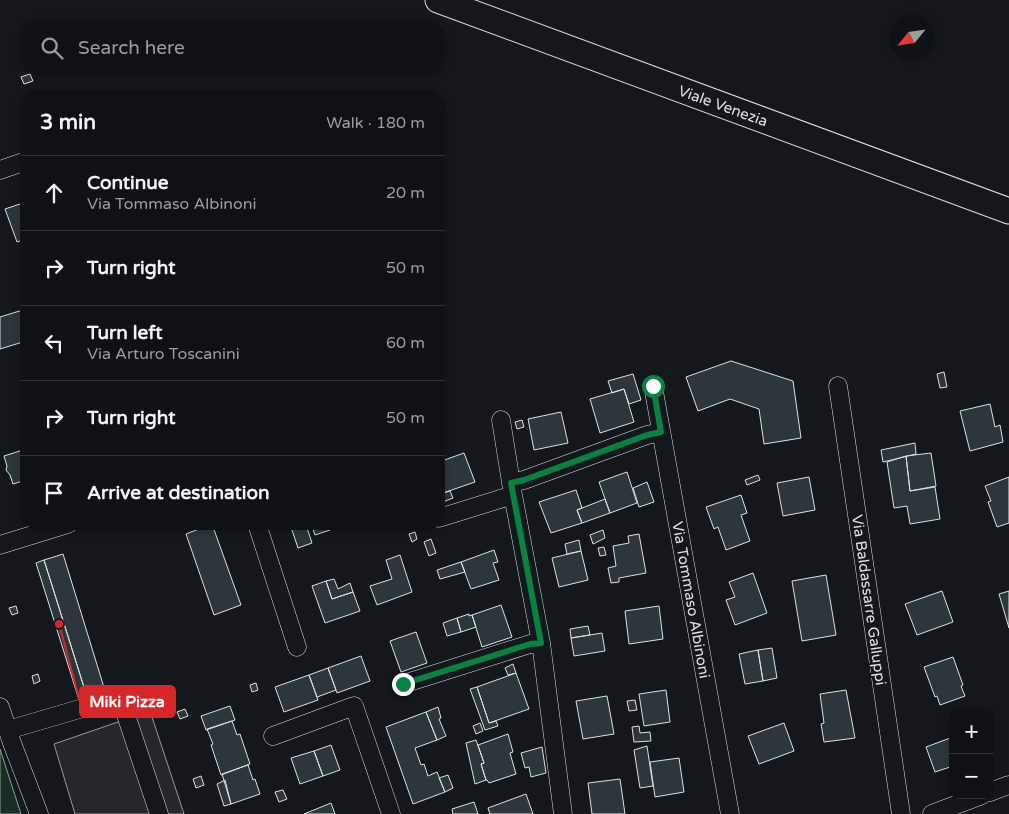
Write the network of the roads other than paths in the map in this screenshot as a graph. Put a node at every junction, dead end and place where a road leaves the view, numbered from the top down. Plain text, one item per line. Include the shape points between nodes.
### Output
1 (438, 0) edge
2 (20, 163) edge
3 (0, 170) edge
4 (1009, 212) edge
5 (653, 386) dead end
6 (838, 386) dead end
7 (501, 420) dead end
8 (661, 432) junction
9 (512, 489) junction
10 (445, 516) edge
11 (49, 530) edge
12 (259, 530) edge
13 (0, 545) edge
14 (541, 643) junction
15 (297, 647) dead end
16 (403, 684) dead end
17 (0, 707) edge
18 (8, 730) junction
19 (273, 736) dead end
20 (1009, 785) edge
21 (994, 791) edge
22 (971, 799) edge
23 (39, 814) edge
24 (159, 814) edge
25 (391, 814) edge
26 (562, 814) edge
27 (730, 814) edge
28 (901, 814) edge
29 (932, 814) edge

1 - 4 main road, Viale Venezia
2 - 3 street
5 - 8 street, Via Tommaso Albinoni
6 - 28 street, Via Baldassarre Galluppi
7 - 9 street
8 - 9 street via 524,480
8 - 27 street, Via Tommaso Albinoni
9 - 10 street
9 - 14 street
11 - 13 street
12 - 15 street
14 - 16 street
14 - 26 street
17 - 18 street
18 - 23 street
18 - 24 street via 120,697
19 - 25 street via 354,706
20 - 21 street
22 - 29 street

